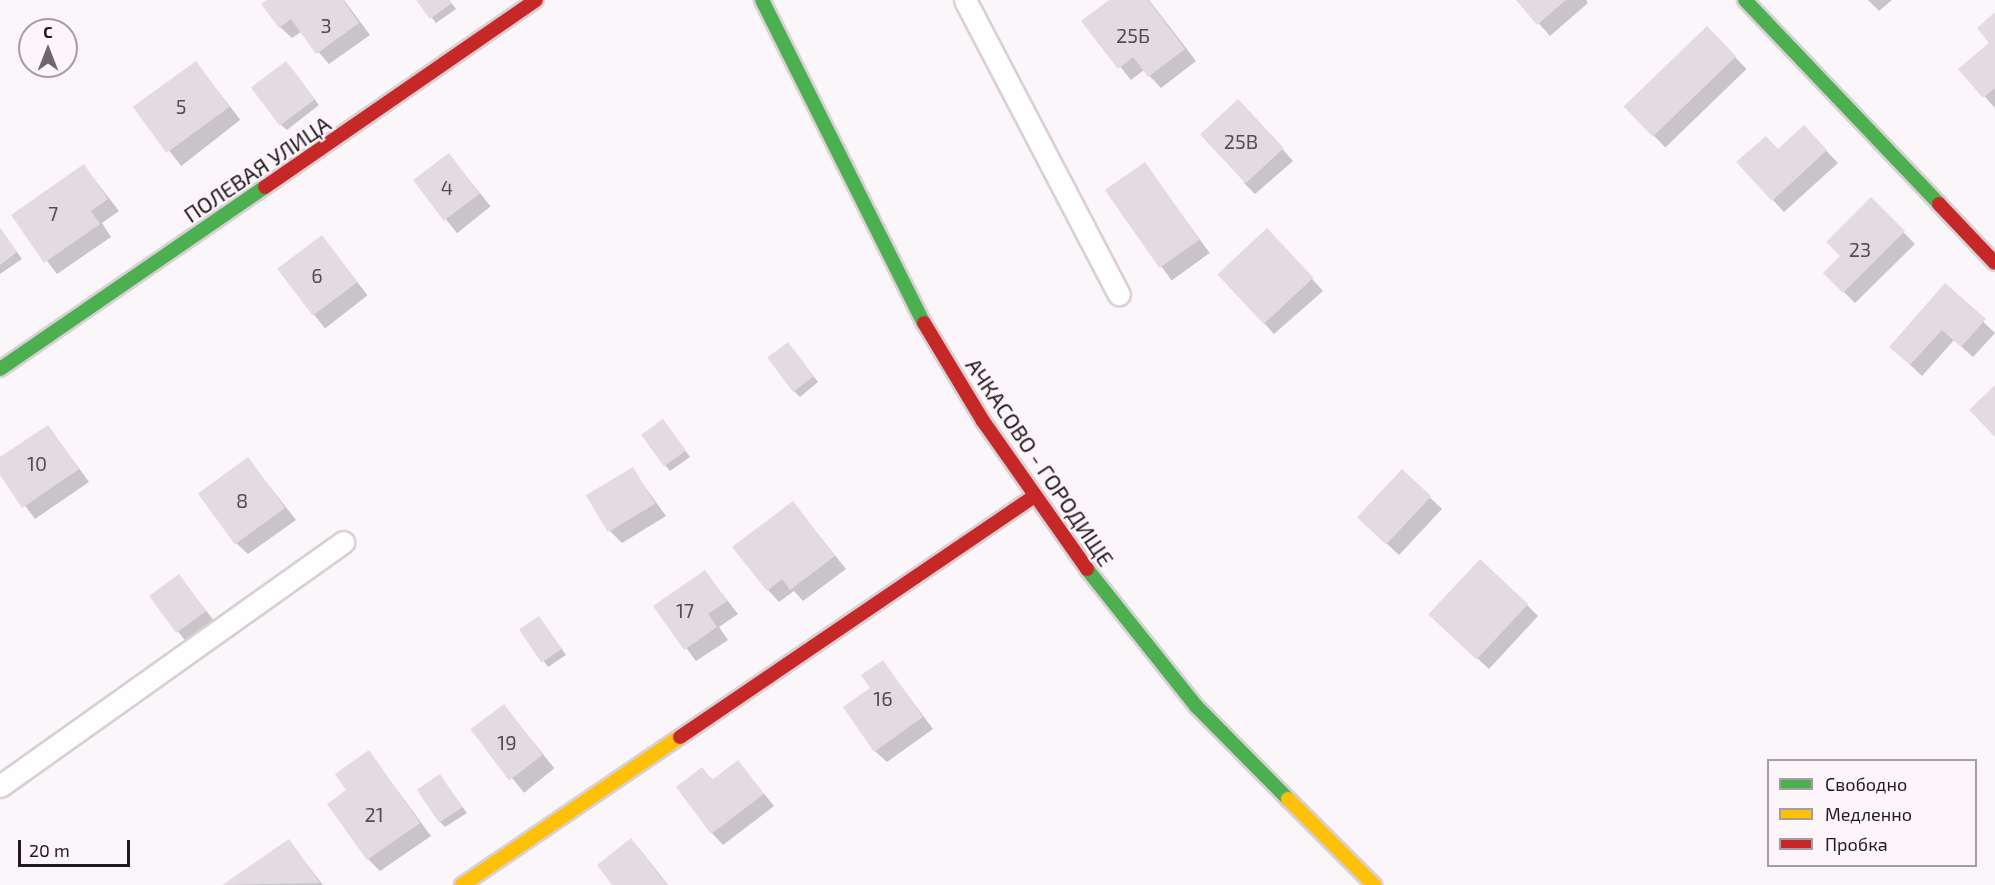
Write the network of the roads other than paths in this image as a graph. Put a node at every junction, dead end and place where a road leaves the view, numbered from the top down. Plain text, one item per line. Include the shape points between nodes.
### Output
1 (536, 0) edge
2 (762, 0) edge
3 (965, 0) edge
4 (1745, 0) edge
5 (1995, 263) edge
6 (1119, 294) dead end
7 (0, 369) edge
8 (1034, 496) junction
9 (343, 542) dead end
10 (0, 786) edge
11 (462, 885) edge
12 (1374, 885) edge

1 - 7 street, ПОЛЕВАЯ УЛИЦА
2 - 8 street, АЧКАСОВО - ГОРОДИЩЕ via 925,325
3 - 6 lane
4 - 5 street
8 - 11 street
8 - 12 street, АЧКАСОВО - ГОРОДИЩЕ via 1103,592 1196,706
9 - 10 lane

